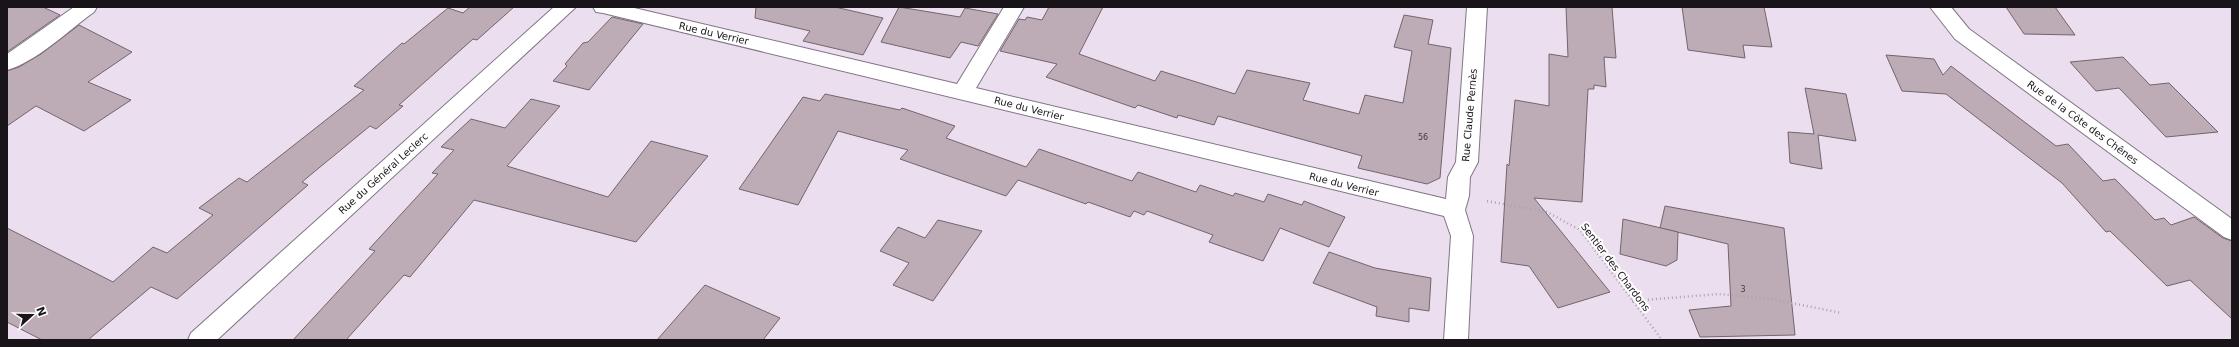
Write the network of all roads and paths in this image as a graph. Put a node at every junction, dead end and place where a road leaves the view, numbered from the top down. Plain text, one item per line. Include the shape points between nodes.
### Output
1 (87, 7) edge
2 (566, 7) edge
3 (603, 7) edge
4 (1014, 7) edge
5 (1477, 7) edge
6 (1940, 7) edge
7 (7, 63) edge
8 (963, 92) junction
9 (1479, 200) dead end
10 (1454, 210) junction
11 (2232, 231) edge
12 (1632, 301) junction
13 (1842, 313) dead end
14 (200, 340) edge
15 (1456, 340) edge
16 (1662, 340) edge

1 - 7 street
2 - 14 street, Rue du Général Leclerc
3 - 8 street, Rue du Verrier
4 - 8 street
5 - 10 street, Rue Claude Pernès via 1467,162 1459,177
6 - 11 street, Rue de la Côte des Chênes via 1962,34
8 - 10 street, Rue du Verrier
9 - 12 path, Sentier des Chardons via 1543,210 1564,218 1580,230
10 - 15 street, Rue Claude Pernès via 1462,236
12 - 13 path via 1719,294 1772,299
12 - 16 path, Sentier des Chardons

